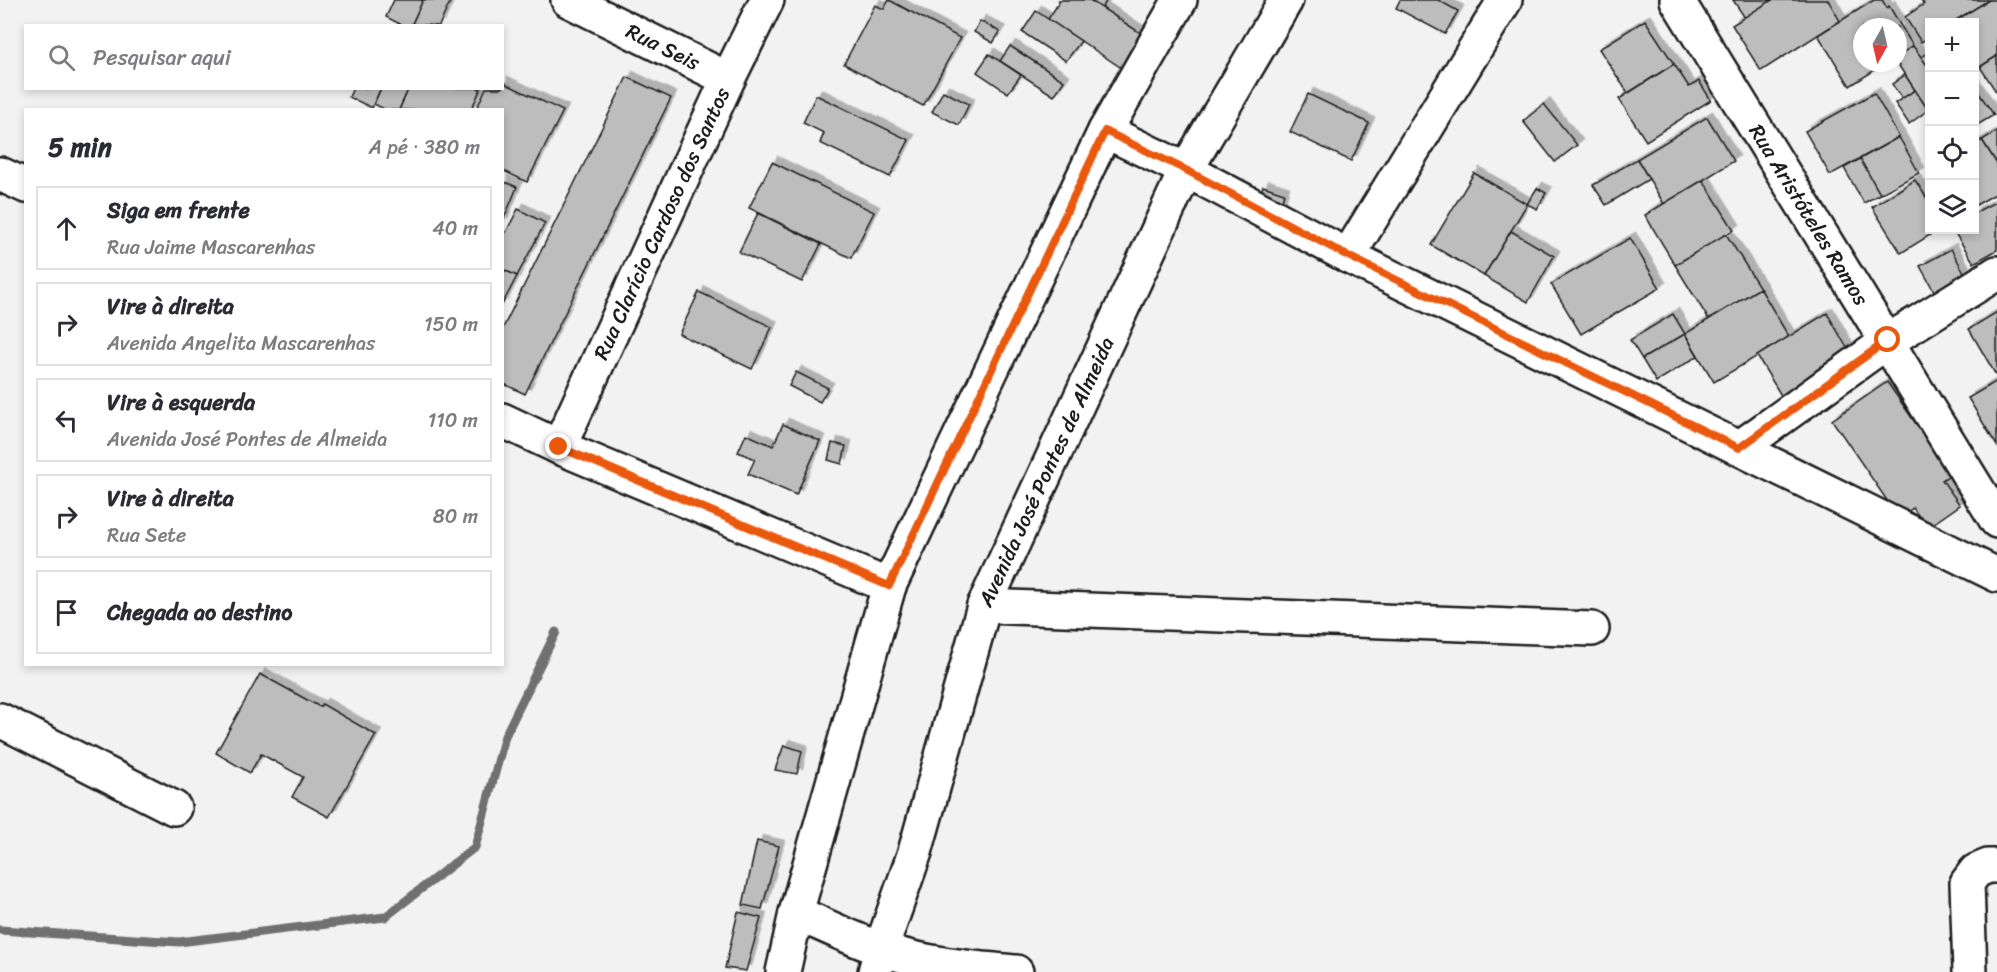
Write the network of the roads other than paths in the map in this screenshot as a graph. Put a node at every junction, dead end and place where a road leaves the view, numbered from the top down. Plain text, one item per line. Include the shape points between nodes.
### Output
1 (568, 0) edge
2 (767, 0) edge
3 (1180, 0) edge
4 (1286, 0) edge
5 (1505, 0) edge
6 (1677, 0) edge
7 (728, 79) junction
8 (1105, 131) junction
9 (1186, 170) junction
10 (0, 174) edge
11 (24, 185) edge
12 (1348, 256) junction
13 (1997, 273) edge
14 (1888, 340) junction
15 (504, 421) edge
16 (559, 447) junction
17 (1739, 448) junction
18 (1997, 521) edge
19 (1997, 575) edge
20 (889, 586) junction
21 (984, 606) junction
22 (1592, 628) dead end
23 (0, 720) edge
24 (174, 808) dead end
25 (1997, 866) edge
26 (796, 913) junction
27 (878, 961) edge
28 (783, 972) edge
29 (1016, 972) edge
30 (1971, 972) edge

1 - 7 street, Rua Seis
2 - 7 street, Rua Clarício Cardoso dos Santos
3 - 8 street
4 - 9 street, Avenida José Pontes de Almeida
5 - 12 street
6 - 14 street, Rua Aristóteles Ramos
7 - 16 street, Rua Clarício Cardoso dos Santos
8 - 9 street
8 - 20 street
9 - 12 street
9 - 21 street, Avenida José Pontes de Almeida
10 - 11 street
12 - 17 street
13 - 14 street
14 - 17 street
14 - 18 street, Rua Aristóteles Ramos
15 - 16 street
16 - 20 street
17 - 19 street
20 - 26 street
21 - 22 street
21 - 27 street, Avenida José Pontes de Almeida via 915,852
23 - 24 street
25 - 30 street via 1976,871 1967,883
26 - 27 street
26 - 28 street
27 - 29 street

